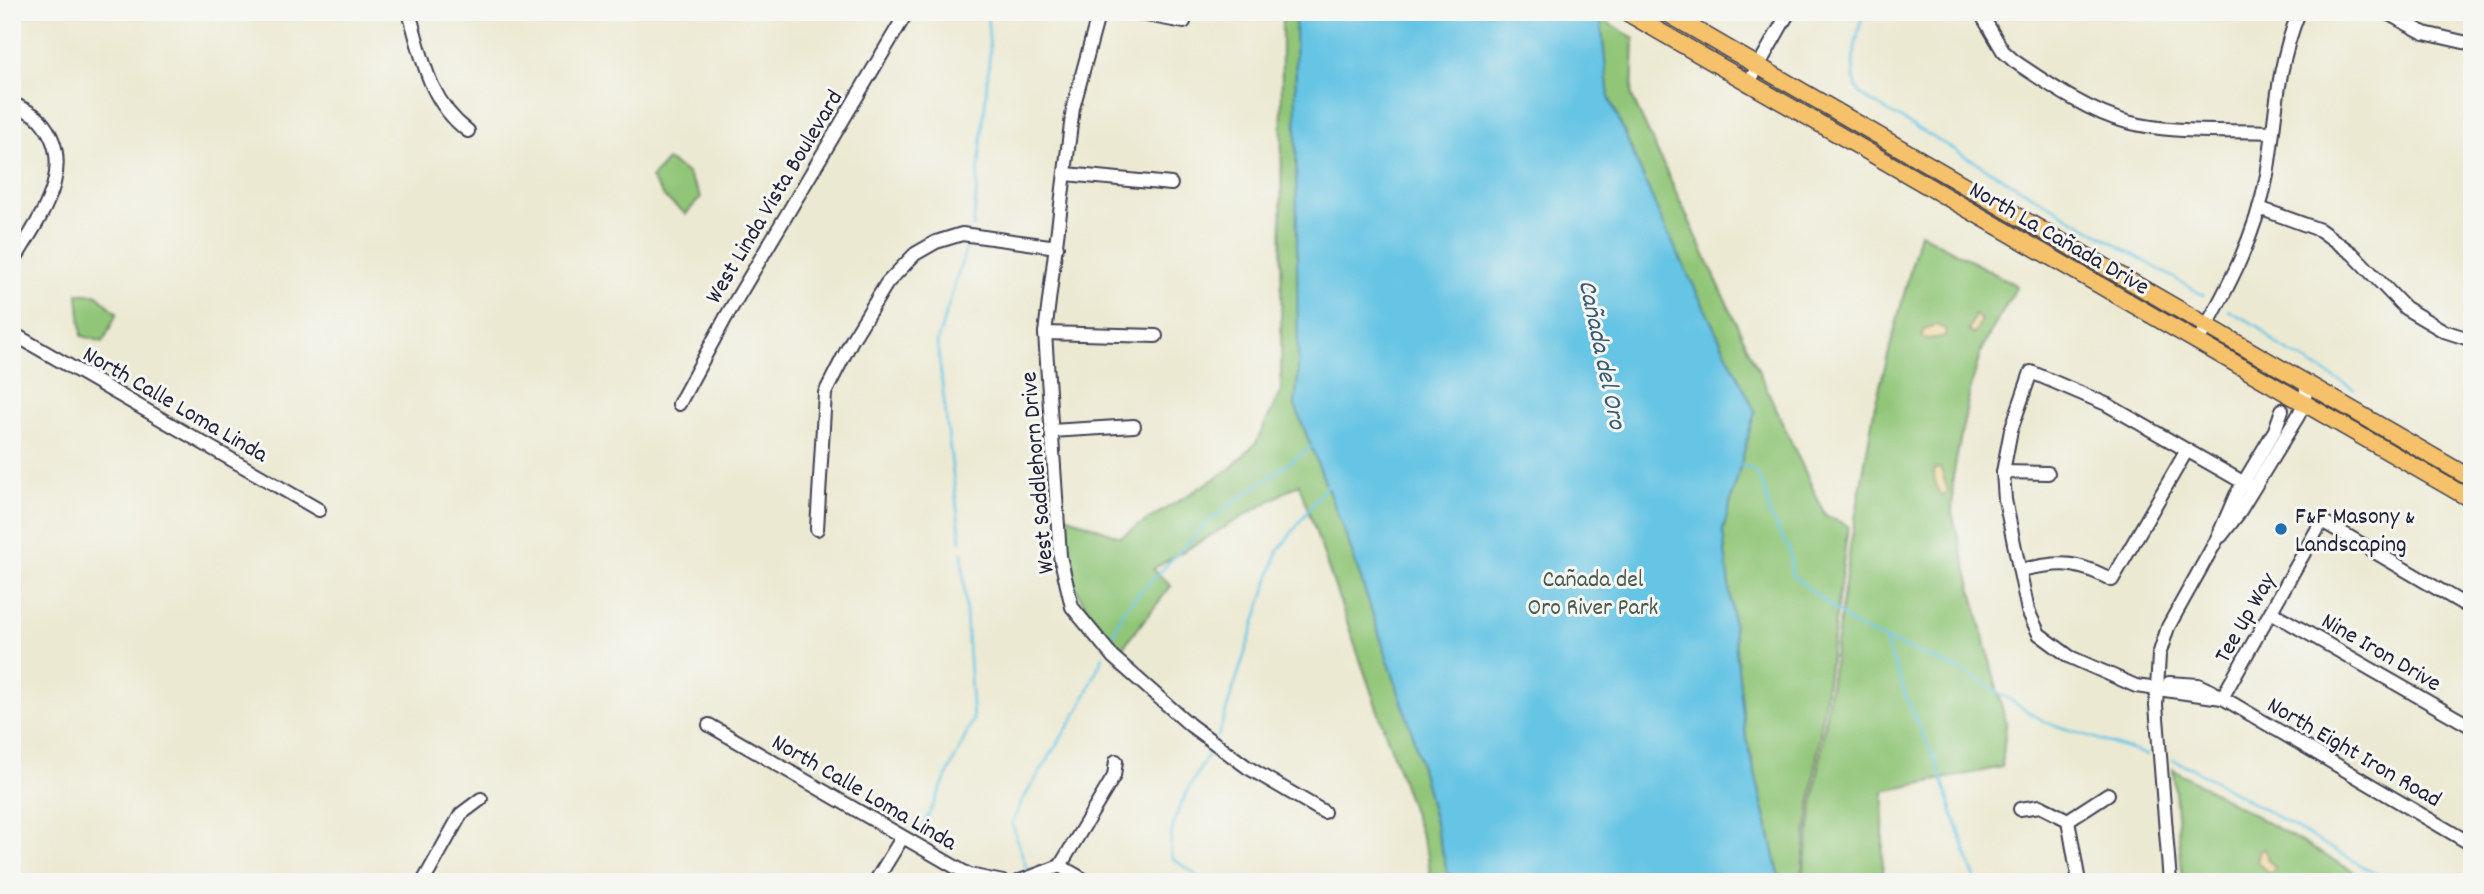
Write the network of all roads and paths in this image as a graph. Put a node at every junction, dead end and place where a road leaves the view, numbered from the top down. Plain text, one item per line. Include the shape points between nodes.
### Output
1 (409, 12) edge
2 (907, 12) edge
3 (1099, 12) edge
4 (1130, 12) edge
5 (1626, 12) edge
6 (1665, 12) edge
7 (1789, 12) edge
8 (1980, 12) edge
9 (2299, 12) edge
10 (2385, 12) edge
11 (1184, 22) dead end
12 (2472, 44) edge
13 (1758, 67) junction
14 (1748, 83) junction
15 (12, 103) edge
16 (468, 131) dead end
17 (2272, 132) junction
18 (1066, 174) junction
19 (1171, 184) dead end
20 (2259, 208) junction
21 (1057, 247) junction
22 (12, 264) edge
23 (2207, 326) junction
24 (12, 333) edge
25 (1045, 333) junction
26 (1156, 336) dead end
27 (2472, 340) edge
28 (2197, 343) junction
29 (2307, 384) junction
30 (2292, 403) junction
31 (679, 404) dead end
32 (1134, 426) dead end
33 (1051, 431) junction
34 (2269, 446) junction
35 (2187, 450) junction
36 (2003, 472) junction
37 (2048, 473) dead end
38 (2472, 479) edge
39 (2248, 485) junction
40 (2472, 500) edge
41 (319, 510) dead end
42 (817, 529) dead end
43 (2020, 570) junction
44 (2472, 609) edge
45 (2271, 612) junction
46 (2156, 689) junction
47 (2222, 698) junction
48 (709, 725) dead end
49 (2472, 727) edge
50 (1116, 761) dead end
51 (2109, 794) dead end
52 (481, 799) dead end
53 (2020, 809) dead end
54 (1324, 812) dead end
55 (2068, 820) junction
56 (2469, 836) edge
57 (902, 838) junction
58 (1060, 866) junction
59 (423, 882) edge
60 (875, 882) edge
61 (1003, 882) edge
62 (1017, 882) edge
63 (1088, 882) edge
64 (2079, 882) edge
65 (2170, 882) edge

1 - 16 street via 431,90 453,120
2 - 31 street, West Linda Vista Boulevard
3 - 18 street, West Saddlehorn Drive via 1073,108
4 - 11 street
5 - 14 main road, North La Cañada Drive
6 - 13 main road, North La Cañada Drive
7 - 13 street
8 - 17 street via 2014,61 2123,121 2171,129
9 - 17 street via 2286,46
10 - 12 street via 2424,33
13 - 14 street
13 - 23 main road, North La Cañada Drive
14 - 28 main road, North La Cañada Drive
15 - 22 street via 39,119 55,144 58,173 50,199
17 - 20 street
18 - 19 street
18 - 21 street, West Saddlehorn Drive
20 - 23 street via 2236,269
20 - 27 street via 2320,230 2353,254 2405,308 2444,331
21 - 25 street, West Saddlehorn Drive
21 - 42 street via 962,234 915,254 887,284 825,393
23 - 28 street
23 - 29 main road, North La Cañada Drive
24 - 41 street, North Calle Loma Linda
25 - 26 street
25 - 33 street, West Saddlehorn Drive
28 - 30 main road, North La Cañada Drive
29 - 30 street
29 - 38 main road, North La Cañada Drive
30 - 34 street
30 - 34 street via 2270,425
30 - 40 main road, North La Cañada Drive
32 - 33 street
33 - 54 street, West Saddlehorn Drive via 1060,556 1072,607 1113,657 1190,725 1247,767
34 - 39 street
35 - 36 street, North Eight Iron Road via 2087,394 2031,372 2011,430
35 - 39 street
35 - 43 street via 2112,580 2077,564
36 - 37 street
36 - 43 street, North Eight Iron Road
39 - 46 street via 2232,523 2216,541 2168,627 2157,665
43 - 46 street, North Eight Iron Road via 2032,622 2053,647 2107,675
44 - 45 street, Tee Up Way via 2322,521
45 - 47 street, Tee Up Way
45 - 49 street, Nine Iron Drive
46 - 47 street, North Eight Iron Road
46 - 65 street
47 - 56 street, North Eight Iron Road
48 - 57 street, North Calle Loma Linda
50 - 58 street via 1114,776
51 - 55 street
52 - 59 street via 461,814
53 - 55 street via 2040,806
55 - 64 street
57 - 60 street
57 - 61 street, North Calle Loma Linda via 969,875
58 - 62 street
58 - 63 street

